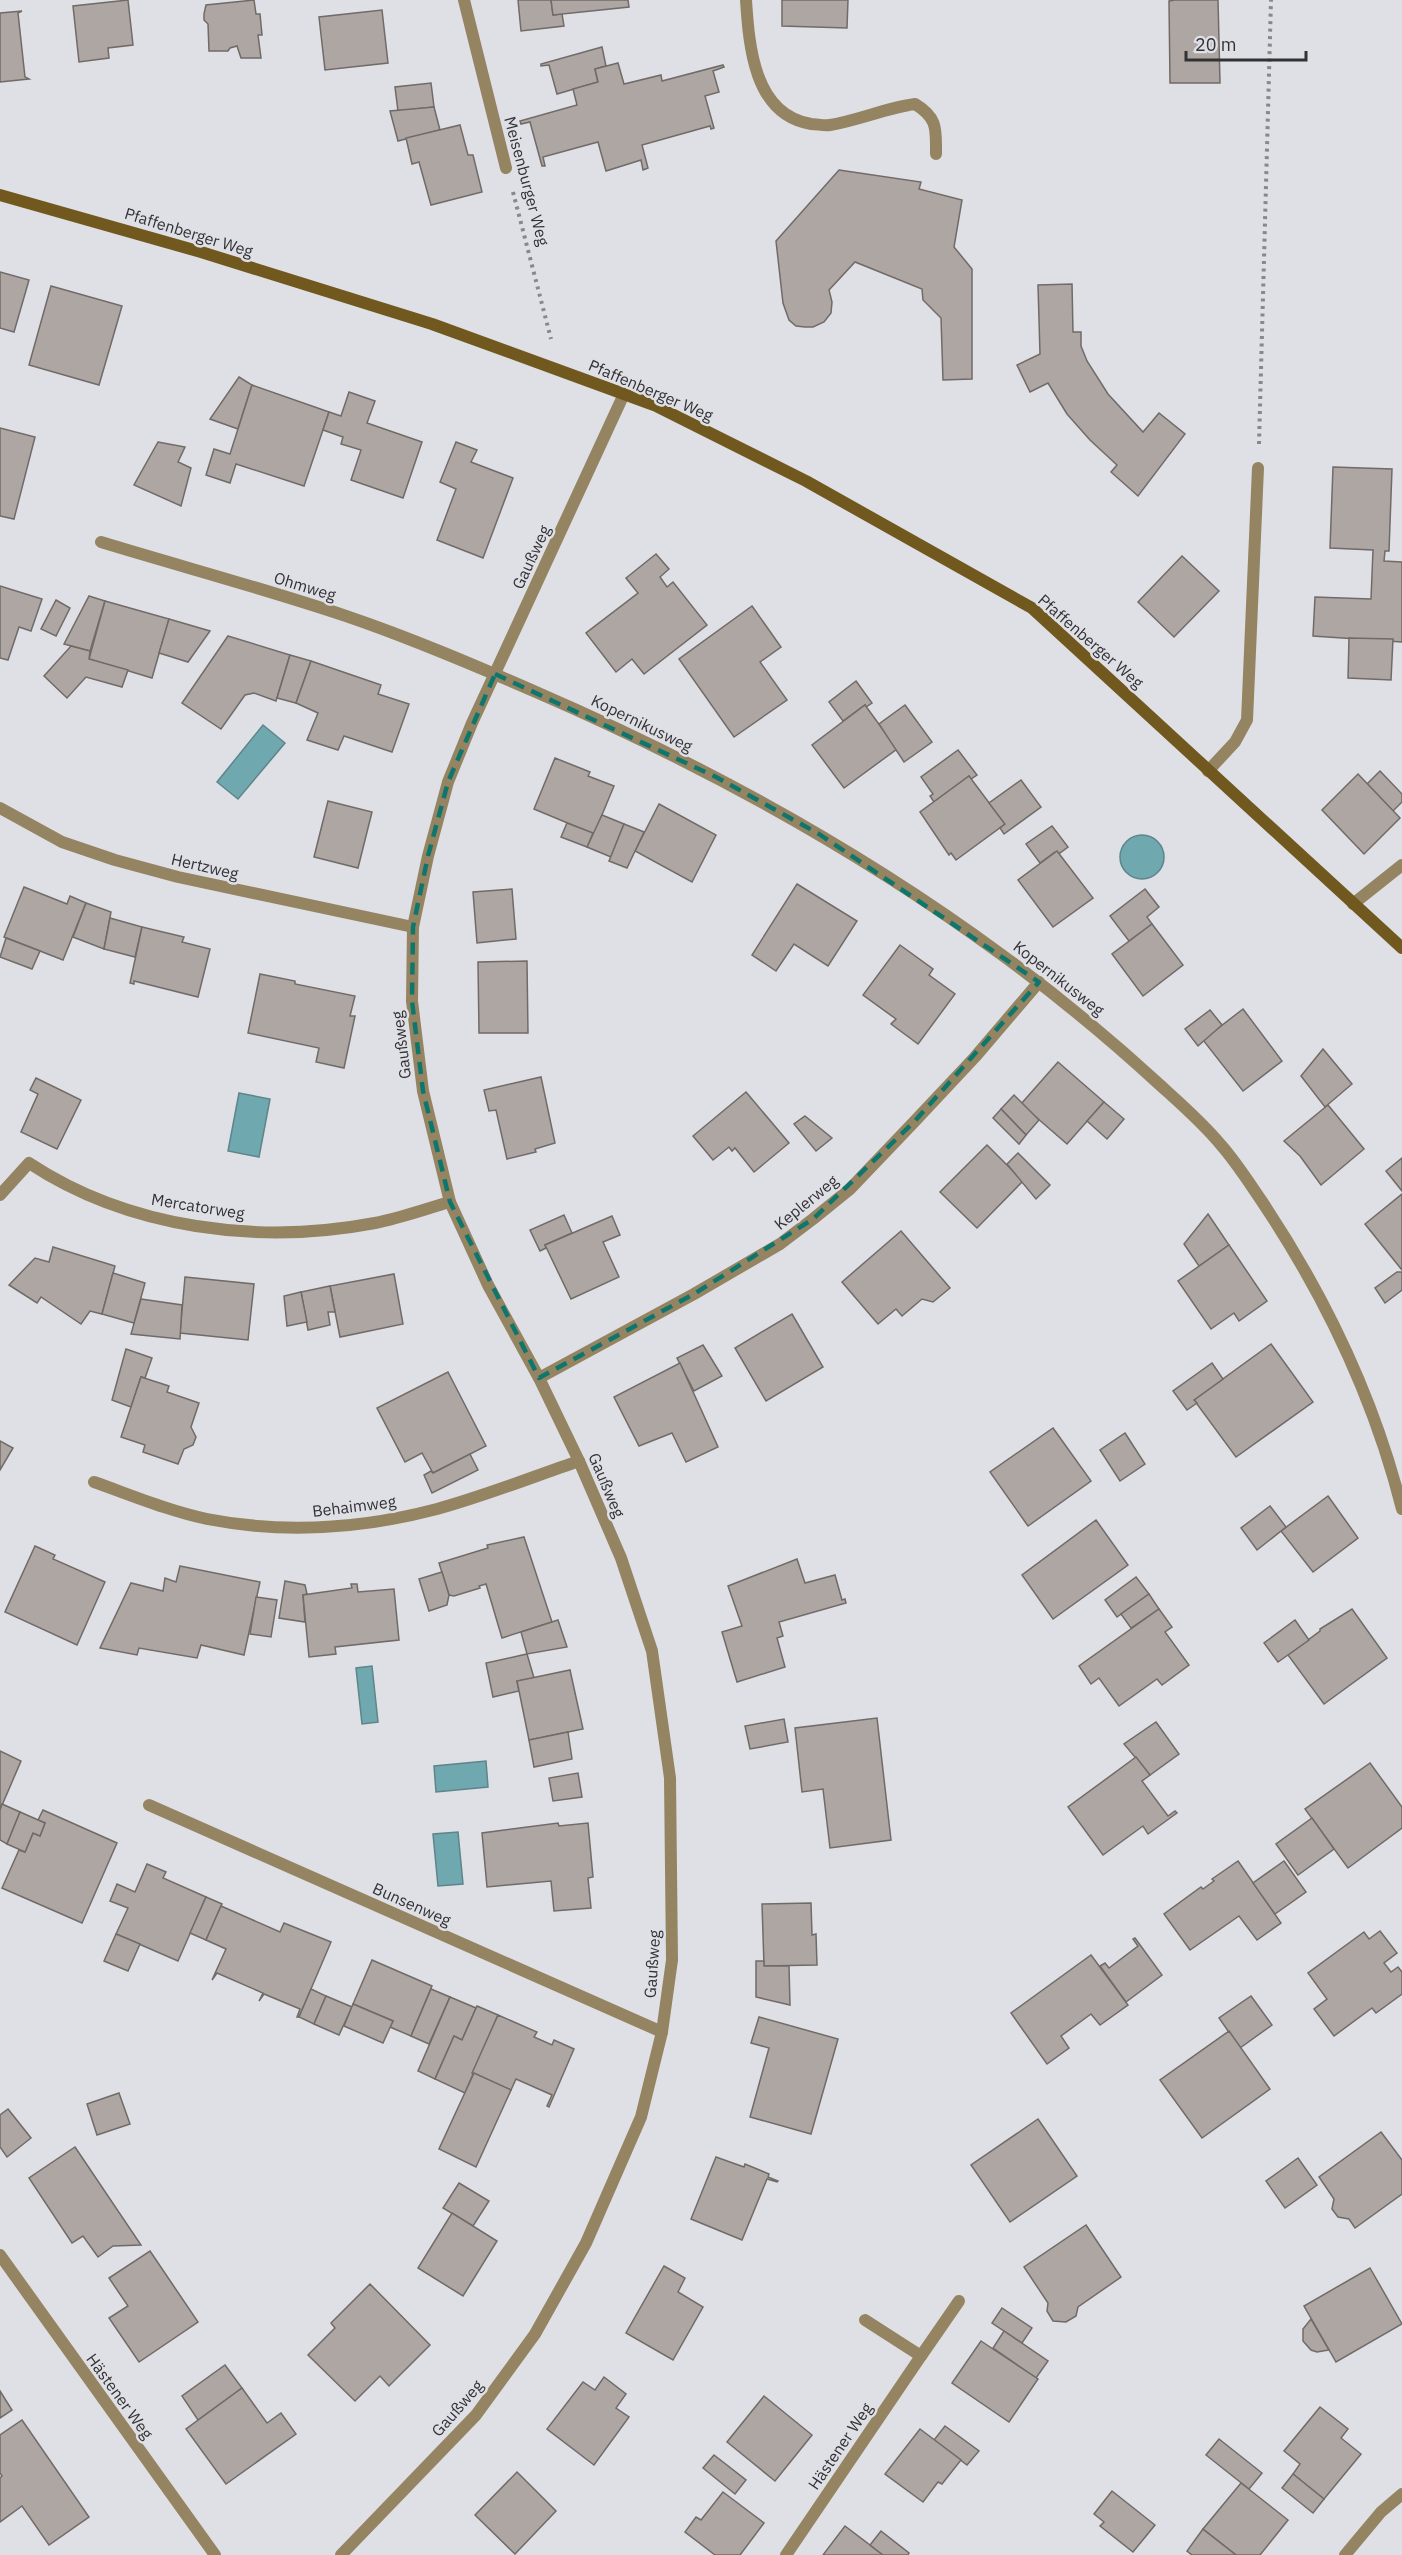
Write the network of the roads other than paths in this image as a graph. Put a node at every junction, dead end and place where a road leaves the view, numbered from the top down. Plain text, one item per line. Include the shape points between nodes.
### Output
1 (464, 0) edge
2 (746, 0) edge
3 (936, 154) dead end
4 (506, 168) road end
5 (0, 195) edge
6 (624, 394) junction
7 (1258, 468) road end
8 (101, 542) dead end
9 (495, 674) junction
10 (1208, 771) junction
11 (0, 808) edge
12 (1402, 865) edge
13 (1353, 904) junction
14 (413, 927) junction
15 (1402, 948) edge
16 (1039, 982) junction
17 (0, 1195) edge
18 (450, 1202) junction
19 (540, 1378) junction
20 (579, 1461) junction
21 (94, 1482) dead end
22 (1402, 1509) edge
23 (149, 1805) dead end
24 (662, 2032) junction
25 (0, 2255) edge
26 (959, 2301) dead end
27 (865, 2320) dead end
28 (921, 2356) junction
29 (1402, 2494) edge
30 (215, 2555) edge
31 (341, 2555) edge
32 (786, 2555) edge
33 (1345, 2555) edge

1 - 4 street, Meisenburger Weg
2 - 3 street via 756,70 779,112 801,122 828,126 915,104 928,112 936,128
5 - 6 main road, Pfaffenberger Weg via 432,324
6 - 9 street, Gaußweg
6 - 10 main road, Pfaffenberger Weg via 715,434 806,481 1032,608
7 - 10 street via 1246,720 1235,742
8 - 9 street, Ohmweg via 347,616
9 - 14 street, Gaußweg via 448,782
9 - 16 street, Kopernikusweg via 716,777 819,834 969,931
10 - 13 main road, Pfaffenberger Weg
11 - 14 street, Hertzweg via 62,842 115,860
12 - 13 street
13 - 15 main road, Pfaffenberger Weg
14 - 18 street, Gaußweg via 412,1001 423,1091
16 - 19 street, Keplerweg via 914,1122 850,1189 813,1220 694,1294
16 - 22 street, Kopernikusweg via 1123,1050 1201,1122 1238,1166 1283,1233 1342,1340 1371,1412
17 - 18 street, Mercatorweg via 29,1162 54,1179 142,1214 233,1231 290,1232 375,1223
18 - 19 street, Gaußweg via 488,1285
19 - 20 street, Gaußweg
20 - 21 street, Behaimweg via 437,1509 321,1529 207,1519
20 - 24 street, Gaußweg via 621,1558 652,1651 670,1778 672,1846 672,1960
23 - 24 street, Bunsenweg
24 - 31 street, Gaußweg via 641,2117 586,2243 535,2334 476,2415
25 - 30 street, Hästener Weg
26 - 28 street, Hästener Weg
27 - 28 street
28 - 32 street, Hästener Weg
29 - 33 street via 1381,2512

